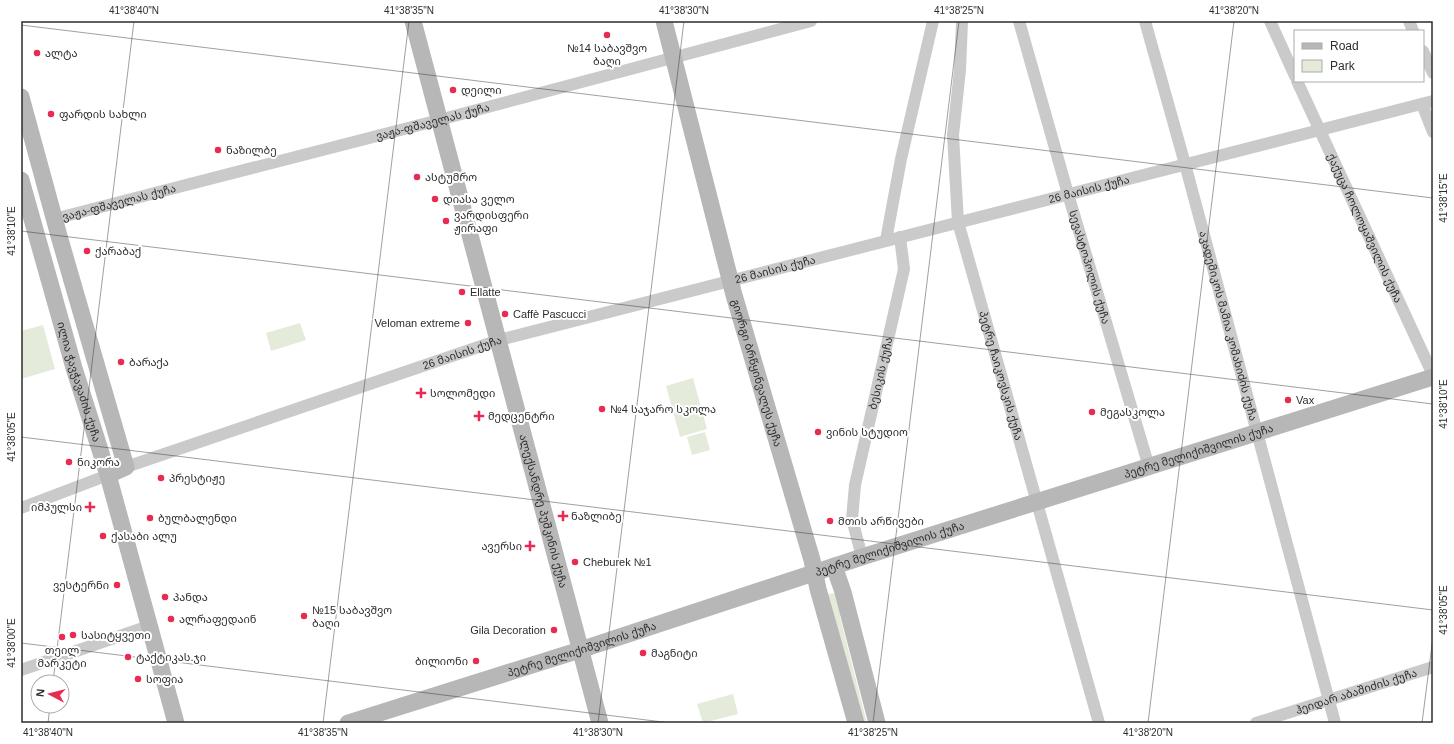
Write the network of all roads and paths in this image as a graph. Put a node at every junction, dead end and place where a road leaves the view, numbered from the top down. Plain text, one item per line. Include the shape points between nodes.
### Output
1 (413, 21) edge
2 (664, 21) edge
3 (811, 21) edge
4 (933, 21) edge
5 (962, 21) edge
6 (1019, 21) edge
7 (1145, 21) edge
8 (1270, 21) edge
9 (1424, 53) edge
10 (674, 56) junction
11 (1433, 73) edge
12 (1294, 74) edge
13 (1298, 82) edge
14 (21, 97) edge
15 (1428, 102) edge
16 (439, 120) junction
17 (1320, 130) junction
18 (1433, 132) edge
19 (1186, 164) junction
20 (21, 180) edge
21 (1068, 194) junction
22 (54, 219) junction
23 (958, 222) junction
24 (900, 237) junction
25 (886, 240) junction
26 (731, 280) junction
27 (499, 340) junction
28 (1433, 376) edge
29 (1257, 432) junction
30 (1149, 466) junction
31 (126, 467) junction
32 (108, 475) junction
33 (1036, 502) junction
34 (21, 508) edge
35 (862, 557) junction
36 (834, 566) junction
37 (814, 574) junction
38 (149, 626) junction
39 (580, 650) junction
40 (1433, 667) edge
41 (21, 670) edge
42 (1329, 700) junction
43 (176, 723) edge
44 (348, 723) edge
45 (600, 723) edge
46 (856, 723) edge
47 (877, 723) edge
48 (1099, 723) edge
49 (1256, 723) edge
50 (1336, 723) edge

1 - 16 street, ალექსანდრე პუშკინის ქუჩა
2 - 10 street, გიორგი ბრწყინვალეს ქუჩა
3 - 10 street, ვაჟა-ფშაველას ქუჩა
4 - 25 street via 901,159
5 - 23 street, პეტრე ჩაიკოვსკის ქუჩა via 953,135
6 - 21 street, სევასტოპოლის ქუჩა
7 - 19 street, აკადემიკოს მამია კომახიძის ქუჩა
8 - 12 street
9 - 11 street
10 - 16 street, ვაჟა-ფშაველას ქუჩა
10 - 26 street, გიორგი ბრწყინვალეს ქუჩა
13 - 17 street, ქაქუცა ჩოლოყაშვილის ქუჩა
14 - 22 street, ილია ჭავჭავაძის ქუჩა
15 - 17 street, 26 მაისის ქუჩა
15 - 18 street
16 - 22 street, ვაჟა-ფშაველას ქუჩა
16 - 27 street, ალექსანდრე პუშკინის ქუჩა
17 - 19 street, 26 მაისის ქუჩა
17 - 28 street, ქაქუცა ჩოლოყაშვილის ქუჩა
19 - 21 street, 26 მაისის ქუჩა
19 - 29 street, აკადემიკოს მამია კომახიძის ქუჩა
20 - 32 street, ილია ჭავჭავაძის ქუჩა via 74,368
21 - 23 street, 26 მაისის ქუჩა
21 - 30 street, სევასტოპოლის ქუჩა
22 - 31 street, ილია ჭავჭავაძის ქუჩა
23 - 24 street, 26 მაისის ქუჩა
23 - 33 street, პეტრე ჩაიკოვსკის ქუჩა
24 - 25 street, 26 მაისის ქუჩა
24 - 35 street, ბესიკის ქუჩა via 904,269 854,485 852,519
25 - 26 street, 26 მაისის ქუჩა
26 - 27 street, 26 მაისის ქუჩა
26 - 37 street, გიორგი ბრწყინვალეს ქუჩა
27 - 31 street, 26 მაისის ქუჩა
27 - 39 street, ალექსანდრე პუშკინის ქუჩა
28 - 29 street, პეტრე მელიქიშვილის ქუჩა
29 - 30 street, პეტრე მელიქიშვილის ქუჩა
29 - 42 street, აკადემიკოს მამია კომახიძის ქუჩა
30 - 33 street, პეტრე მელიქიშვილის ქუჩა
31 - 32 street
32 - 34 street
32 - 38 street, ილია ჭავჭავაძის ქუჩა
33 - 35 street, პეტრე მელიქიშვილის ქუჩა
33 - 48 street, პეტრე ჩაიკოვსკის ქუჩა
35 - 36 street, პეტრე მელიქიშვილის ქუჩა
36 - 37 street, პეტრე მელიქიშვილის ქუჩა
36 - 47 street
37 - 39 street, პეტრე მელიქიშვილის ქუჩა via 662,621
37 - 46 street, გიორგი ბრწყინვალეს ქუჩა
38 - 41 street
38 - 43 street, ილია ჭავჭავაძის ქუჩა
39 - 44 street, პეტრე მელიქიშვილის ქუჩა
39 - 45 street, ალექსანდრე პუშკინის ქუჩა
40 - 42 street, ჰეიდარ აბაშიძის ქუჩა
42 - 49 street, ჰეიდარ აბაშიძის ქუჩა
42 - 50 street, აკადემიკოს მამია კომახიძის ქუჩა

